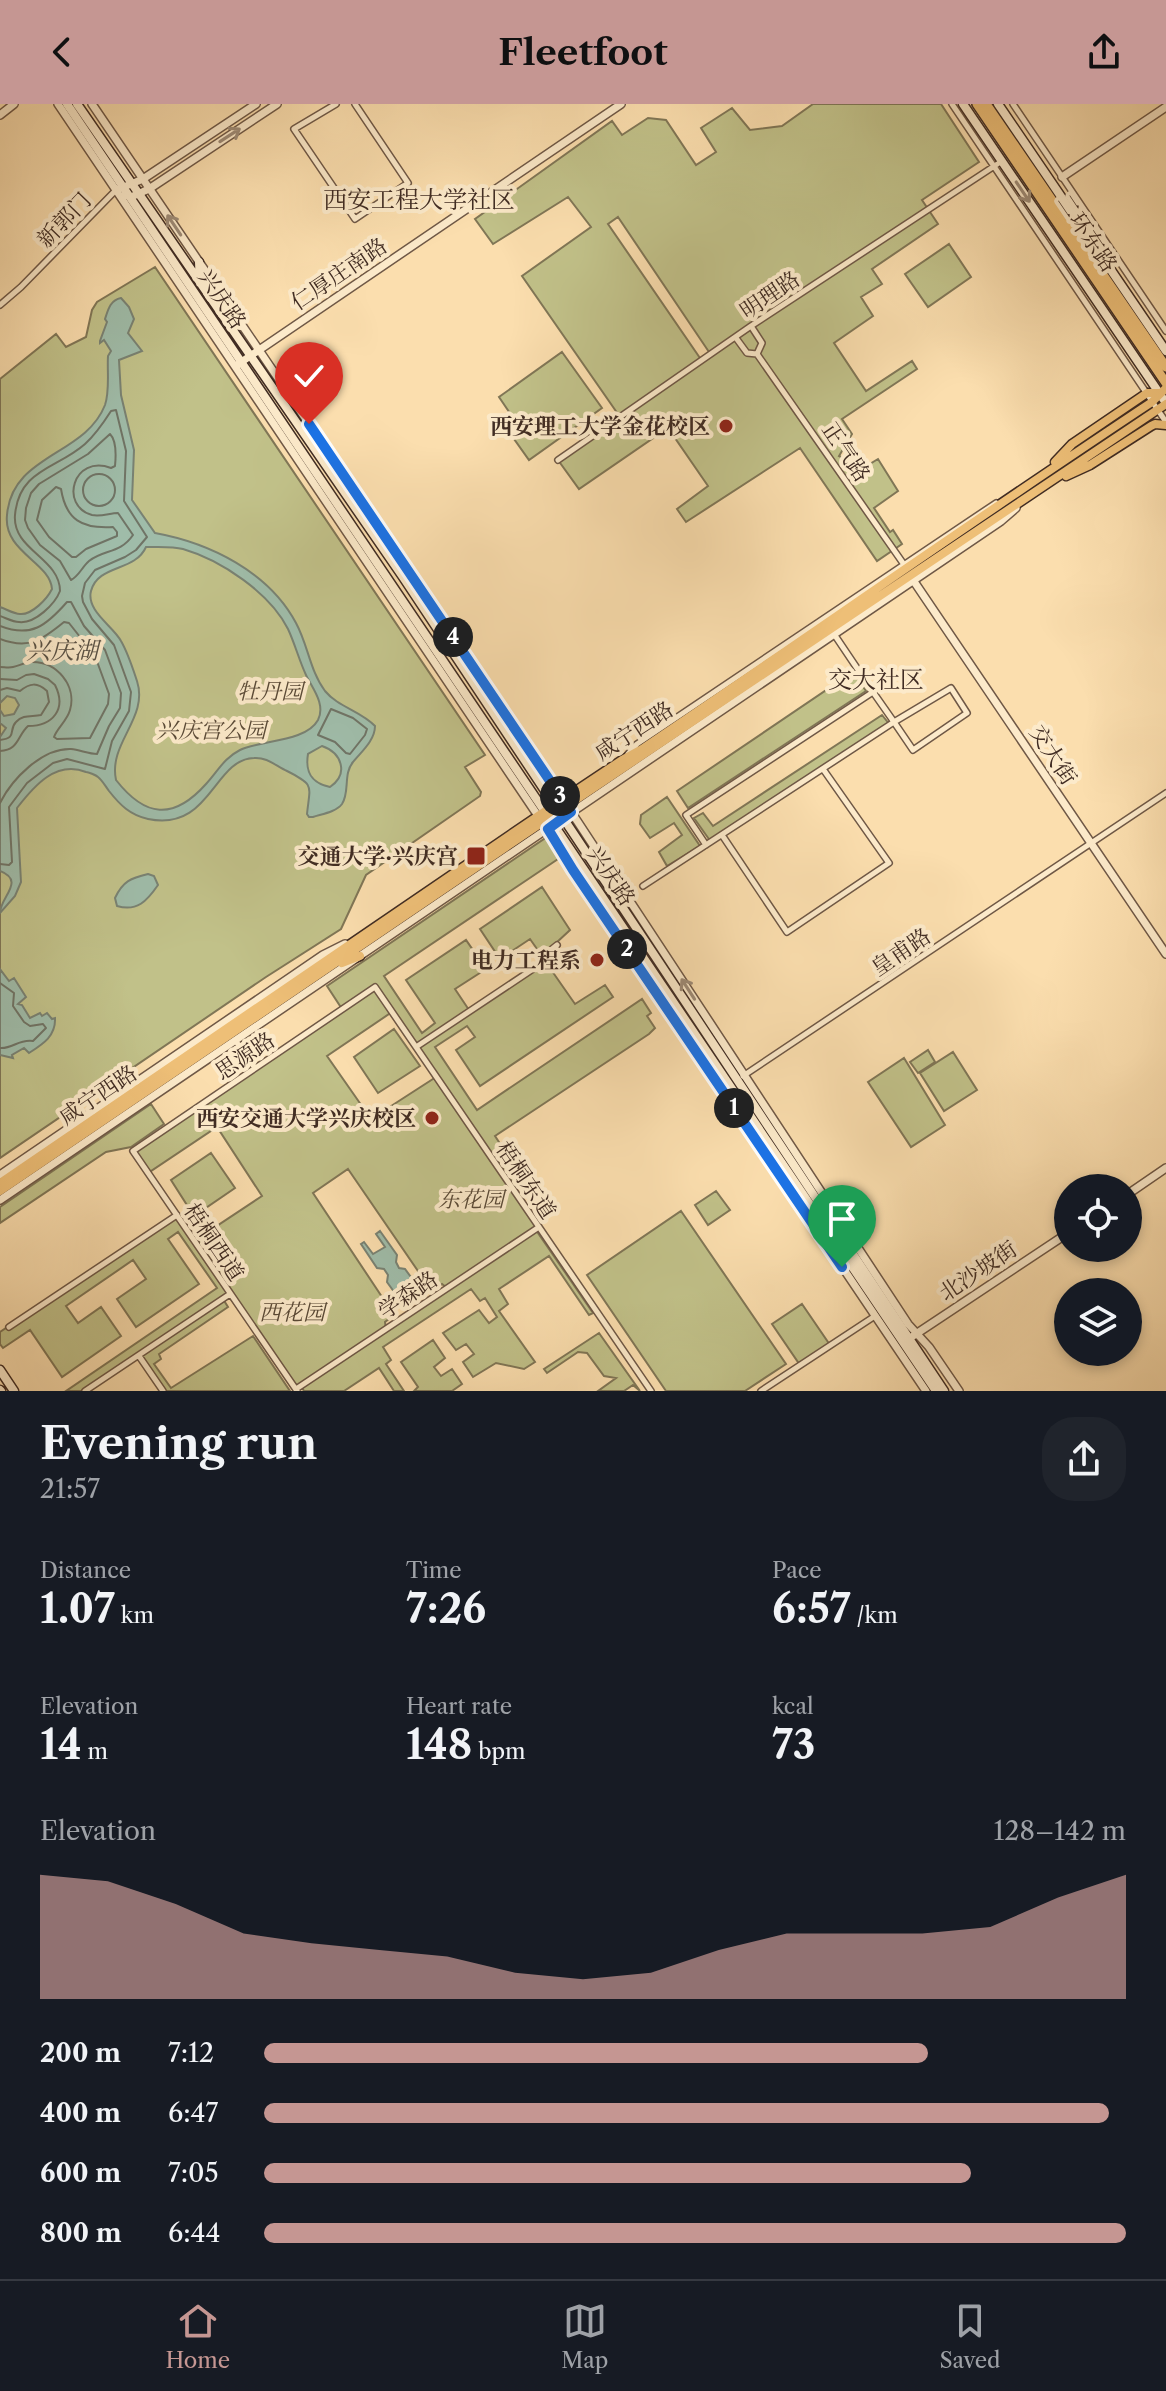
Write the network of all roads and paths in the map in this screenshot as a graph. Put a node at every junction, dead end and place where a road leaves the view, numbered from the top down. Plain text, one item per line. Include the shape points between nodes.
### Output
1 (14, 104) edge
2 (58, 104) edge
3 (67, 104) edge
4 (77, 104) edge
5 (92, 104) edge
6 (256, 104) edge
7 (277, 104) edge
8 (336, 104) edge
9 (355, 104) edge
10 (621, 104) edge
11 (952, 104) edge
12 (963, 104) edge
13 (977, 104) edge
14 (986, 104) edge
15 (998, 104) edge
16 (1013, 104) edge
17 (1166, 107) edge
18 (0, 115) edge
19 (1020, 160) junction
20 (998, 164) junction
21 (1062, 177) junction
22 (143, 179) junction
23 (124, 187) junction
24 (149, 189) junction
25 (134, 195) junction
26 (199, 262) junction
27 (200, 283) junction
28 (0, 305) edge
29 (751, 326) junction
30 (1166, 331) edge
31 (736, 338) junction
32 (259, 350) junction
33 (1166, 351) edge
34 (757, 354) junction
35 (242, 362) junction
36 (1166, 367) edge
37 (1164, 388) edge
38 (1158, 402) edge
39 (1166, 424) edge
40 (558, 460) dead end
41 (1054, 480) junction
42 (909, 572) junction
43 (834, 634) junction
44 (873, 692) junction
45 (894, 722) junction
46 (823, 769) junction
47 (1166, 793) edge
48 (567, 806) junction
49 (550, 817) junction
50 (722, 835) junction
51 (706, 845) junction
52 (1091, 845) junction
53 (643, 886) dead end
54 (365, 934) junction
55 (557, 945) dead end
56 (1166, 954) edge
57 (360, 956) junction
58 (330, 967) junction
59 (375, 987) joint
60 (231, 1035) junction
61 (416, 1047) junction
62 (255, 1068) junction
63 (737, 1081) junction
64 (133, 1151) joint
65 (1166, 1168) edge
66 (0, 1175) edge
67 (0, 1183) edge
68 (1142, 1184) edge
69 (0, 1191) edge
70 (0, 1200) edge
71 (177, 1215) junction
72 (539, 1227) junction
73 (1054, 1242) edge
74 (230, 1294) junction
75 (875, 1316) junction
76 (9, 1327) dead end
77 (917, 1333) junction
78 (909, 1339) junction
79 (139, 1356) junction
80 (0, 1370) edge
81 (296, 1390) edge
82 (14, 1391) edge
83 (85, 1391) edge
84 (163, 1391) edge
85 (651, 1391) edge
86 (761, 1391) edge
87 (926, 1391) edge
88 (936, 1391) edge
89 (944, 1391) edge
90 (959, 1391) edge

1 - 18 street
2 - 23 street
3 - 23 main road, 兴庆路
4 - 23 main road, 兴庆路
5 - 22 street
6 - 22 street
24 -> 7 street
8 - 9 street via 294,129 355,219 408,183
10 - 32 street, 仁厚庄南路
11 - 20 street
12 - 20 main road
13 - 19 highway, 二环东路
14 - 19 highway, 二环东路
15 - 33 main road
16 - 21 street
17 - 21 street
19 - 36 highway, 二环东路
19 - 37 highway, 二环东路
20 - 29 street, 明理路
20 -> 37 main road
20 - 38 street
21 - 30 street
22 - 23 street
22 - 24 street
23 - 25 main road, 兴庆路
23 - 28 street, 新郭门
23 - 35 street
24 - 25 street
26 -> 24 street
25 - 27 main road, 兴庆路
25 - 35 main road, 兴庆路
26 - 27 main road
26 - 32 street
27 - 35 main road, 兴庆路
29 - 31 street, 明理路
29 - 34 street via 762,343
31 - 34 street via 747,353
31 - 40 street, 明理路
32 - 35 street, 仁厚庄南路
32 - 48 street
34 - 42 street, 正气路
35 - 49 street
35 - 49 main road, 兴庆路 via 403,577
37 - 38 main road
38 - 39 street
38 - 41 main road, 咸宁西路
38 - 42 main road, 咸宁西路 via 1072,444 1040,477
39 - 41 main road via 1151,426 1082,470
41 - 42 main road, 咸宁西路
42 - 43 street
42 - 48 main road, 咸宁西路
42 - 48 main road, 咸宁西路 via 622,760
42 - 52 street, 交大街
43 - 44 street
43 - 48 street
44 - 45 street
44 - 51 street via 686,815
45 - 45 street via 913,750 967,713 951,688
45 - 46 street
46 - 50 street
46 - 50 street via 889,863 787,932
47 - 52 street, 皇甫路
48 - 49 main road, 咸宁西路
63 -> 48 street
49 - 54 main road, 咸宁西路
49 - 57 street
49 - 58 main road, 咸宁西路
49 - 63 main road, 兴庆路
49 - 75 street via 573,870
50 - 51 street
51 - 53 street
52 - 56 street, 交大街
52 - 63 street, 皇甫路
54 - 60 main road, 咸宁西路
54 - 66 street via 323,955
55 - 61 street via 545,961
57 - 58 main road
57 - 60 street
58 - 60 main road, 咸宁西路
59 - 61 street, 梧桐东道
59 - 62 street, 思源路
60 - 62 street
60 - 67 main road, 咸宁西路
60 - 69 main road, 咸宁西路
60 - 70 street
61 - 72 street, 梧桐东道
62 - 64 street, 思源路
63 - 77 street
63 - 78 main road, 兴庆路
63 - 88 main road, 兴庆路
64 - 71 street, 梧桐西道
65 - 68 street
71 - 74 street, 梧桐西道
71 - 76 street
72 - 81 street, 学森路
72 - 85 street, 梧桐东道
73 - 77 street, 北沙坡街
74 - 79 street
74 - 81 street, 梧桐西道
75 - 86 street
75 - 87 street
77 - 78 street, 北沙坡街
77 - 90 street
78 - 89 main road, 兴庆路
79 - 83 street
79 - 84 street
80 - 82 main road

